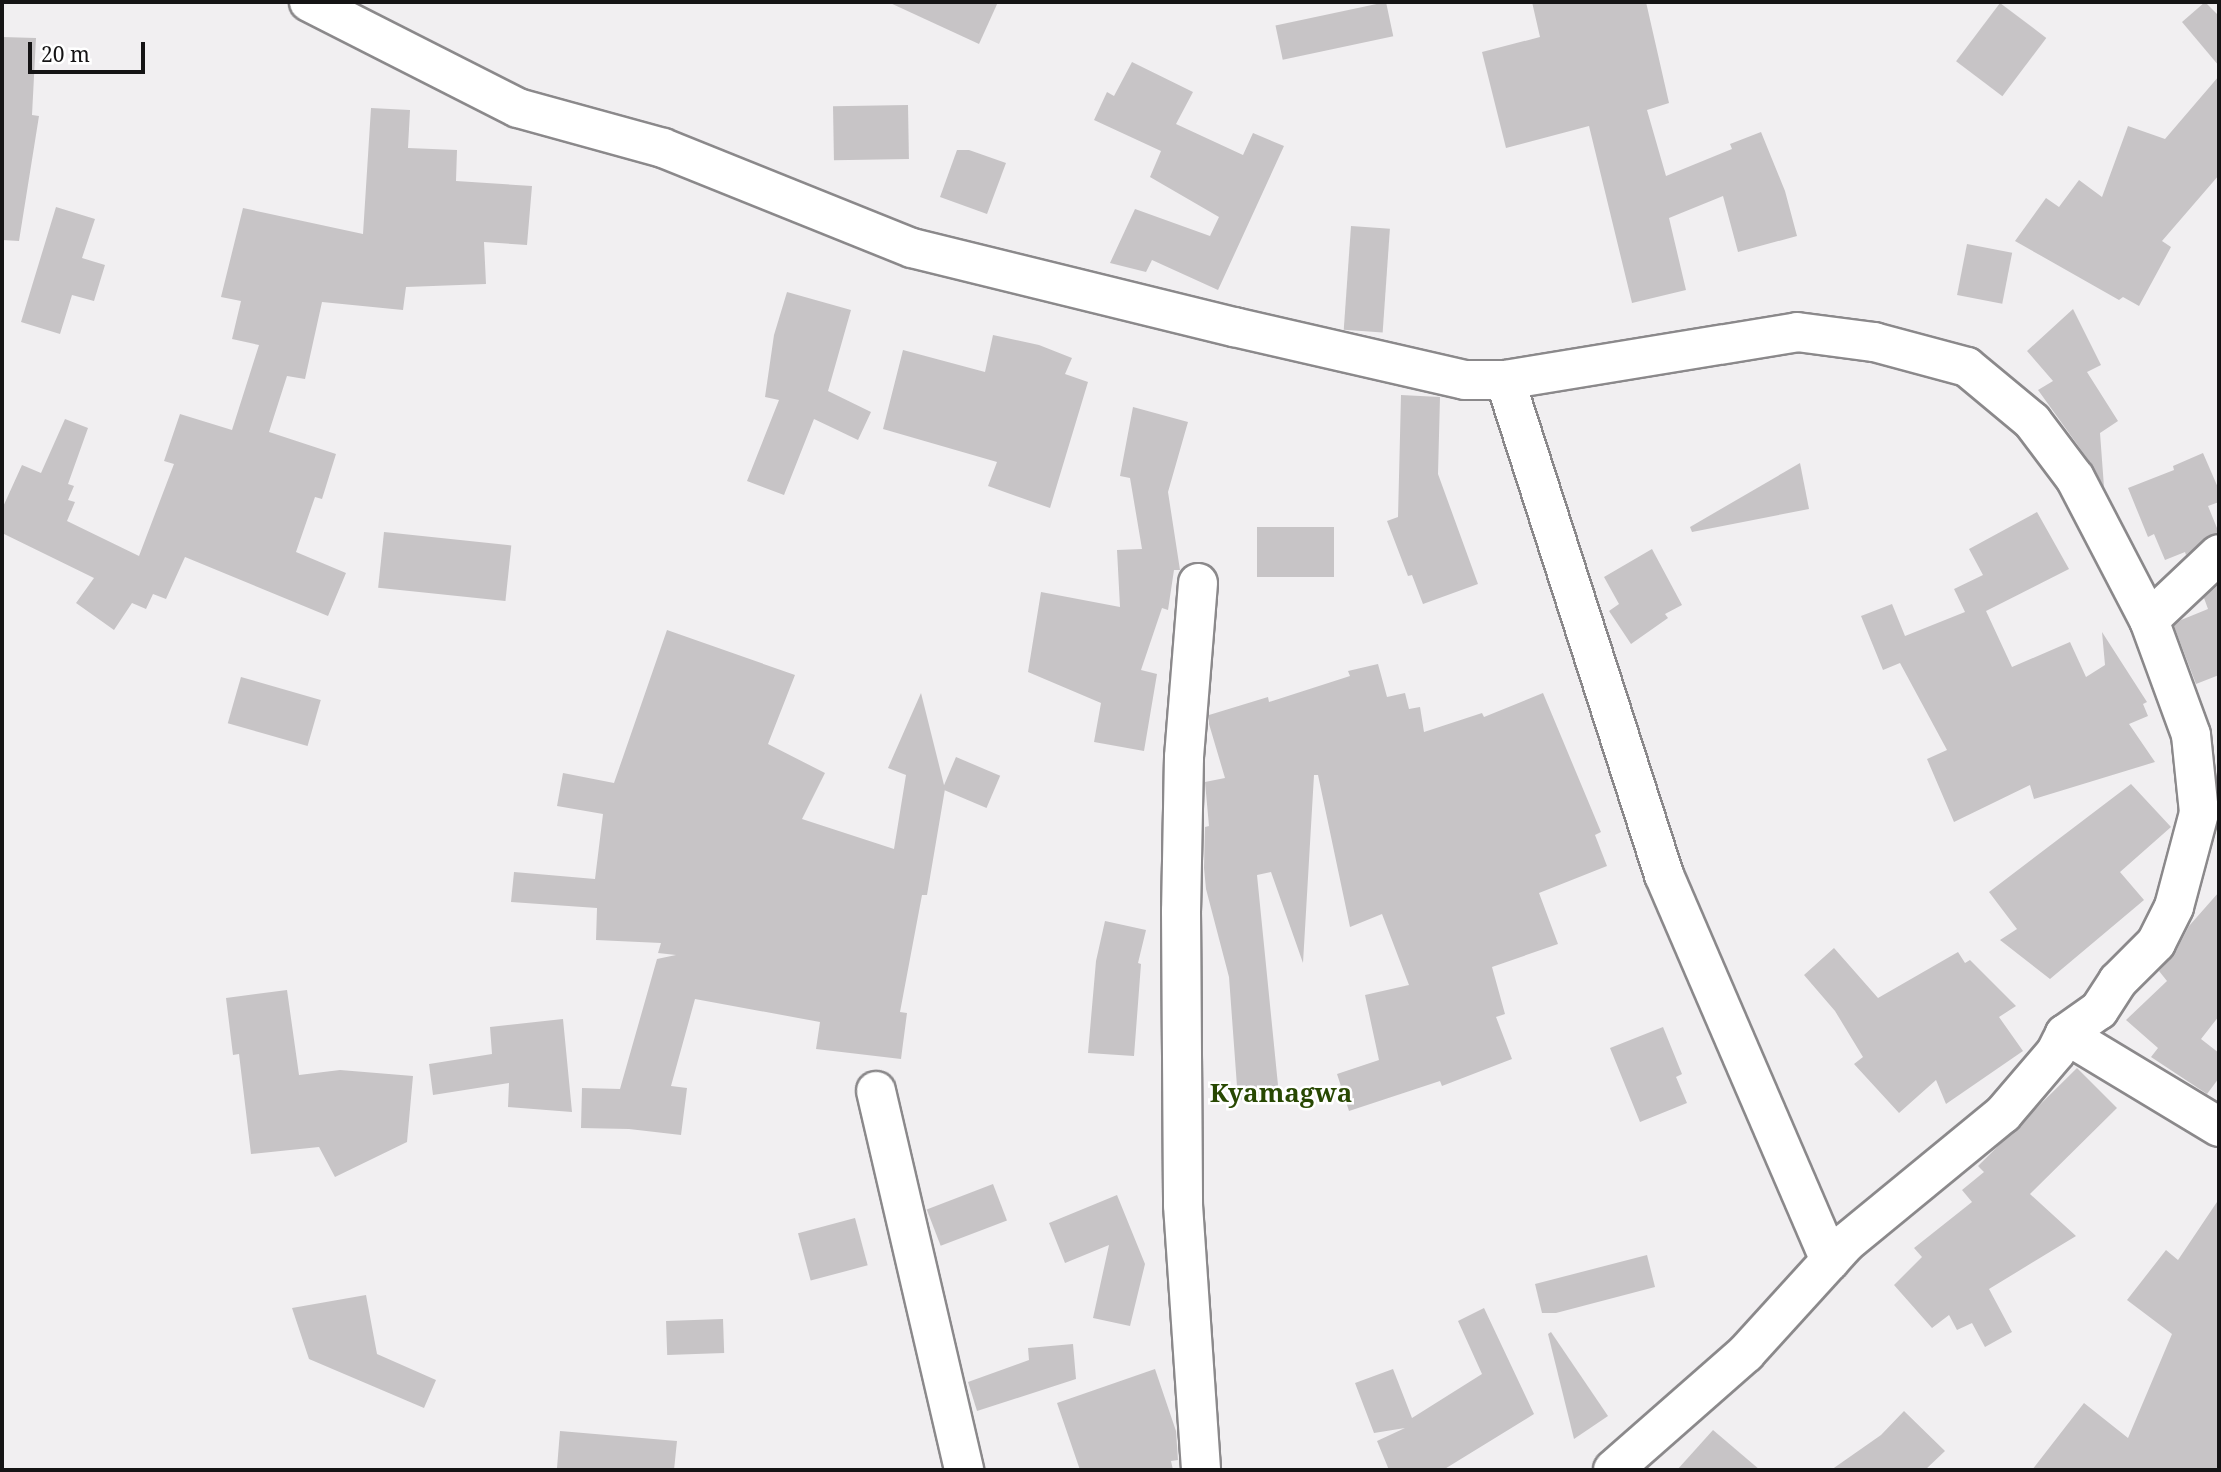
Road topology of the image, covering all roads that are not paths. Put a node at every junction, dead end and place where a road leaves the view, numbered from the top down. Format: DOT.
graph roads {
  1 [pos="309,2"];
  2 [pos="1505,380"];
  3 [pos="2219,554"];
  4 [pos="1198,583"];
  5 [pos="2149,620"];
  6 [pos="2065,1034"];
  7 [pos="876,1091"];
  8 [pos="2219,1127"];
  9 [pos="1830,1261"];
  10 [pos="964,1470"];
  11 [pos="1201,1470"];
  12 [pos="1613,1470"];
  1 -- 2 [label="street"];
  2 -- 5 [label="street"];
  2 -- 9 [label="street"];
  3 -- 5 [label="street"];
  4 -- 11 [label="street"];
  5 -- 6 [label="street"];
  6 -- 8 [label="street"];
  6 -- 9 [label="street"];
  7 -- 10 [label="street"];
  9 -- 12 [label="street"];
}
